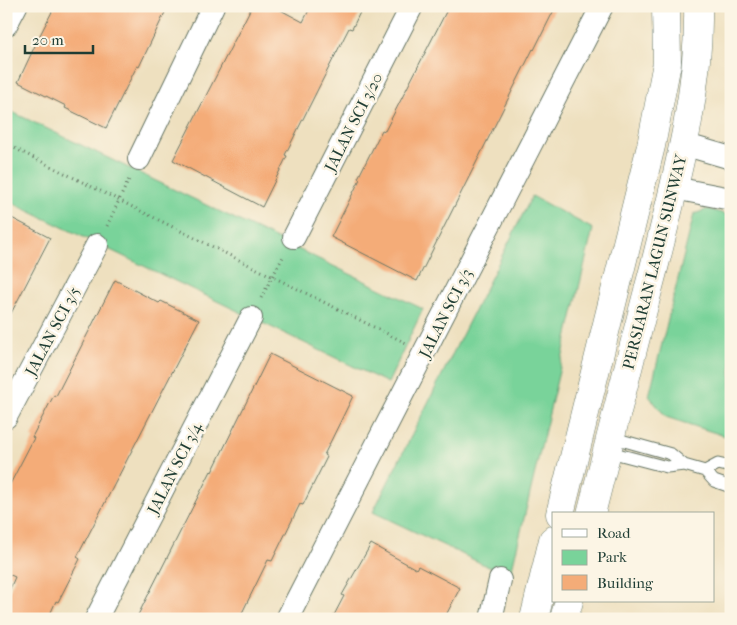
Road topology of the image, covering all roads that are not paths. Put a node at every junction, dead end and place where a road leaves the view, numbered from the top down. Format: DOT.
graph roads {
  1 [pos="16,6"];
  2 [pos="213,6"];
  3 [pos="412,6"];
  4 [pos="602,6"];
  5 [pos="666,6"];
  6 [pos="698,6"];
  7 [pos="6,25"];
  8 [pos="683,144"];
  9 [pos="731,158"];
  10 [pos="139,159"];
  11 [pos="674,188"];
  12 [pos="731,199"];
  13 [pos="294,237"];
  14 [pos="97,245"];
  15 [pos="251,318"];
  16 [pos="6,417"];
  17 [pos="608,444"];
  18 [pos="731,467"];
  19 [pos="705,471"];
  20 [pos="731,487"];
  21 [pos="560,512"];
  22 [pos="591,512"];
  23 [pos="552,544"];
  24 [pos="500,580"];
  25 [pos="569,602"];
  26 [pos="96,619"];
  27 [pos="287,619"];
  28 [pos="491,619"];
  29 [pos="534,619"];
  30 [pos="564,619"];
  1 -- 7 [label="street"];
  2 -- 10 [label="street"];
  3 -- 13 [label="street, JALAN SCI 3/20"];
  4 -- 27 [label="street, JALAN SCI 3/3"];
  5 -- 21 [label="main road, PERSIARAN LAGUN SUNWAY"];
  6 -- 8 [label="main road, PERSIARAN LAGUN SUNWAY"];
  8 -- 9 [label="street"];
  8 -- 11 [label="main road, PERSIARAN LAGUN SUNWAY"];
  11 -- 12 [label="street"];
  11 -- 17 [label="main road, PERSIARAN LAGUN SUNWAY"];
  14 -- 16 [label="street, JALAN SCI 3/5"];
  15 -- 26 [label="street, JALAN SCI 3/4"];
  17 -- 19 [label="lane"];
  17 -- 22 [label="main road, PERSIARAN LAGUN SUNWAY"];
  18 -- 19 [label="lane"];
  19 -- 20 [label="lane"];
  23 -- 29 [label="main road"];
  24 -- 28 [label="street"];
  25 -- 30 [label="main road"];
}
